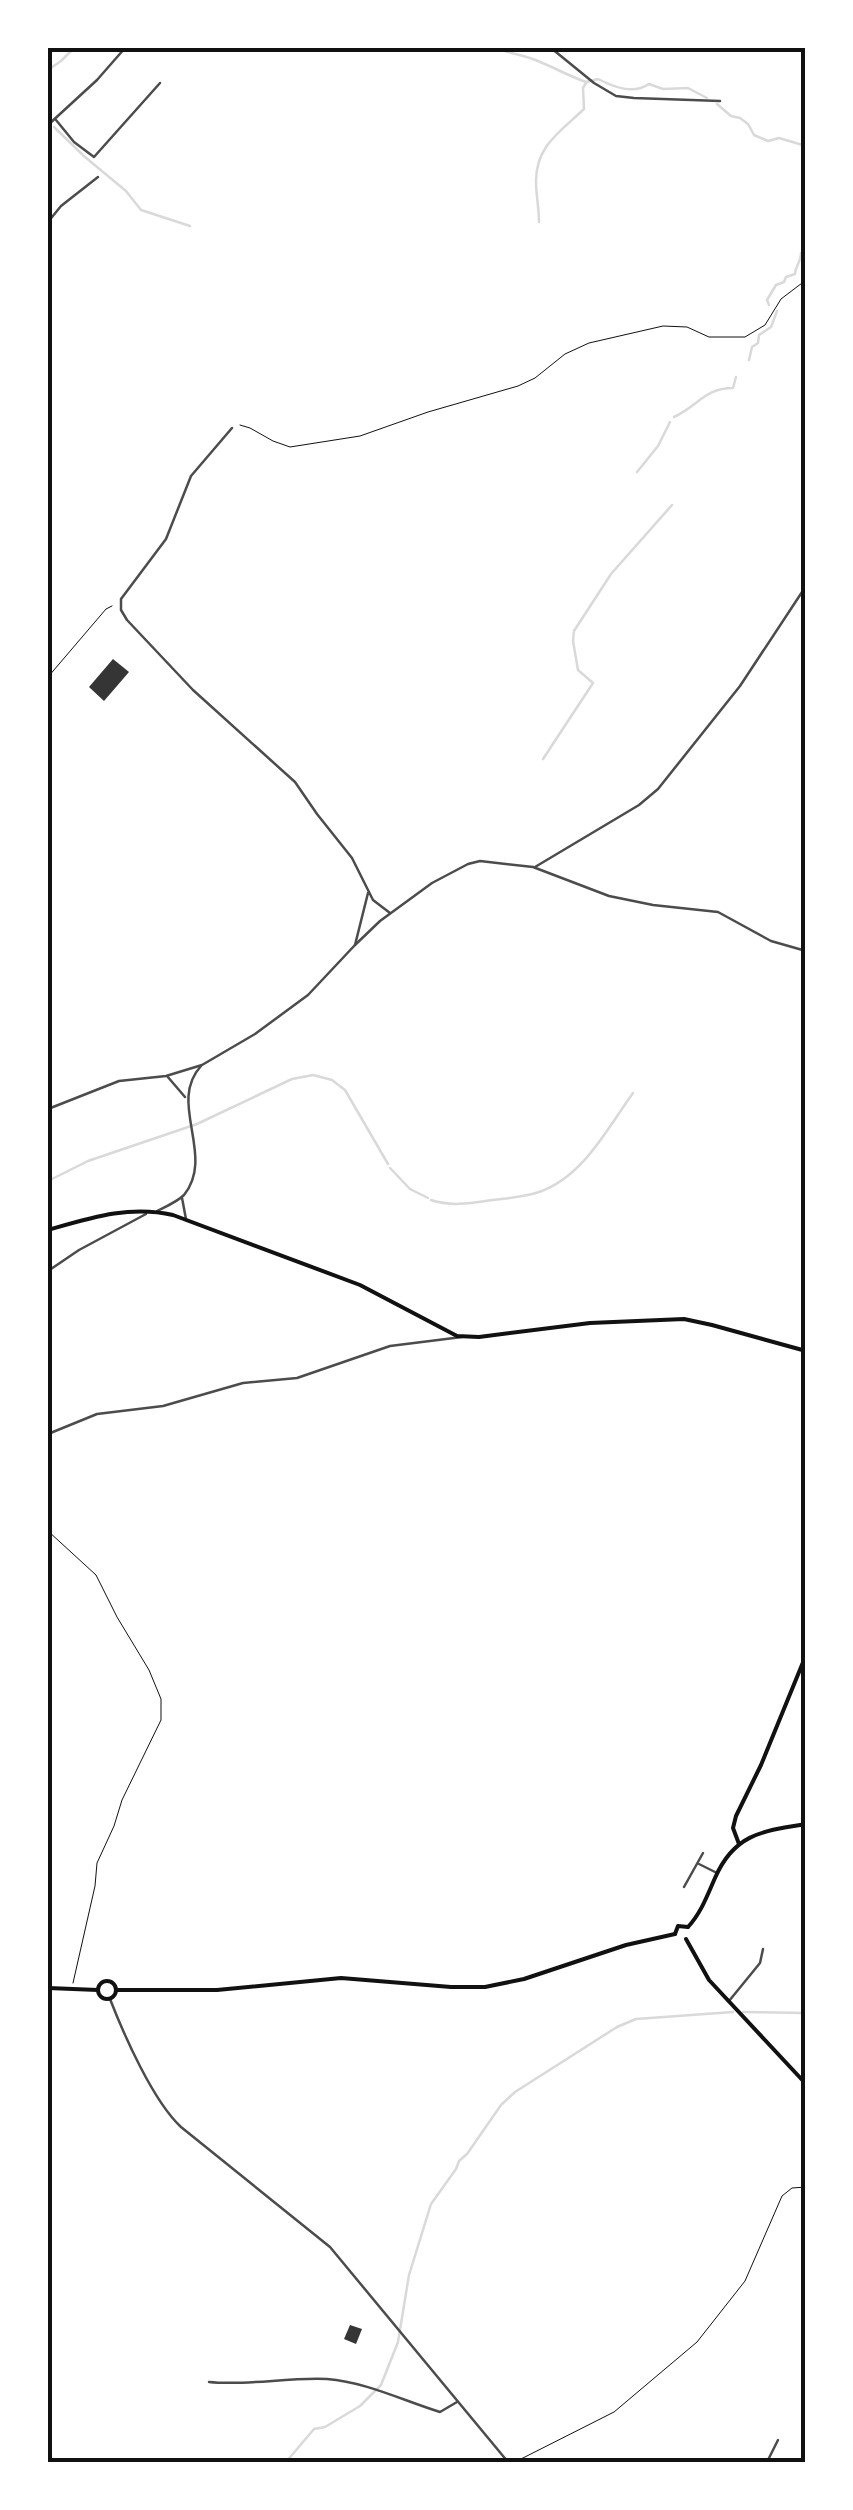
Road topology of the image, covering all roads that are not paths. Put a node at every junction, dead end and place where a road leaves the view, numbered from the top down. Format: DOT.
graph roads {
  1 [pos="125,48"];
  2 [pos="551,48"];
  3 [pos="160,83"];
  4 [pos="720,101"];
  5 [pos="54,118"];
  6 [pos="48,126"];
  7 [pos="98,177"];
  8 [pos="48,222"];
  9 [pos="232,428"];
  10 [pos="806,586"];
  11 [pos="534,868"];
  12 [pos="368,892"];
  13 [pos="390,913"];
  14 [pos="355,945"];
  15 [pos="806,951"];
  16 [pos="202,1065"];
  17 [pos="166,1076"];
  18 [pos="187,1100"];
  19 [pos="48,1109"];
  20 [pos="182,1196"];
  21 [pos="154,1211"];
  22 [pos="186,1220"];
  23 [pos="48,1230"];
  24 [pos="48,1271"];
  25 [pos="443,1330"];
  26 [pos="464,1337"];
  27 [pos="440,1340"];
  28 [pos="806,1352"];
  29 [pos="48,1434"];
  30 [pos="806,1655"];
  31 [pos="806,1824"];
  32 [pos="738,1844"];
  33 [pos="702,1853"];
  34 [pos="697,1864"];
  35 [pos="717,1874"];
  36 [pos="684,1888"];
  37 [pos="688,1927"];
  38 [pos="675,1934"];
  39 [pos="686,1939"];
  40 [pos="763,1949"];
  41 [pos="48,1988"];
  42 [pos="98,1990"];
  43 [pos="116,1990"];
  44 [pos="110,1999"];
  45 [pos="728,2002"];
  46 [pos="806,2084"];
  47 [pos="208,2382"];
  48 [pos="458,2401"];
  49 [pos="778,2440"];
  50 [pos="511,2462"];
  51 [pos="767,2462"];
  1 -- 5 [label="street"];
  2 -- 4 [label="street"];
  3 -- 5 [label="street"];
  5 -- 6 [label="street"];
  7 -- 8 [label="street"];
  9 -- 12 [label="street"];
  10 -- 11 [label="street"];
  11 -- 13 [label="street"];
  11 -- 15 [label="street"];
  12 -- 13 [label="street"];
  12 -- 14 [label="street"];
  13 -- 14 [label="street"];
  14 -- 16 [label="street"];
  16 -- 17 [label="street"];
  16 -- 18 [label="street"];
  17 -- 18 [label="street"];
  17 -- 19 [label="street"];
  18 -- 20 [label="street"];
  20 -- 21 [label="street"];
  20 -- 22 [label="street"];
  21 -- 22 [label="main road"];
  21 -- 23 [label="main road"];
  21 -- 24 [label="street"];
  22 -- 25 [label="main road"];
  25 -- 26 [label="main road"];
  25 -- 27 [label="street"];
  26 -- 27 [label="street"];
  26 -- 28 [label="main road"];
  27 -- 29 [label="street"];
  30 -- 32 [label="main road"];
  31 -- 32 [label="main road"];
  32 -- 35 [label="main road"];
  33 -- 34 [label="street"];
  34 -- 35 [label="street"];
  34 -- 36 [label="street"];
  35 -- 37 [label="main road"];
  37 -- 38 [label="main road"];
  37 -- 39 [label="main road"];
  38 -- 39 [label="main road"];
  38 -- 43 [label="main road"];
  39 -- 45 [label="main road"];
  40 -- 45 [label="street"];
  41 -- 42 [label="main road"];
  42 -- 43 [label="main road"];
  42 -- 44 [label="main road"];
  43 -- 44 [label="main road"];
  44 -- 48 [label="street"];
  45 -- 46 [label="main road"];
  47 -- 48 [label="street"];
  48 -- 50 [label="street"];
  49 -- 51 [label="street"];
}
